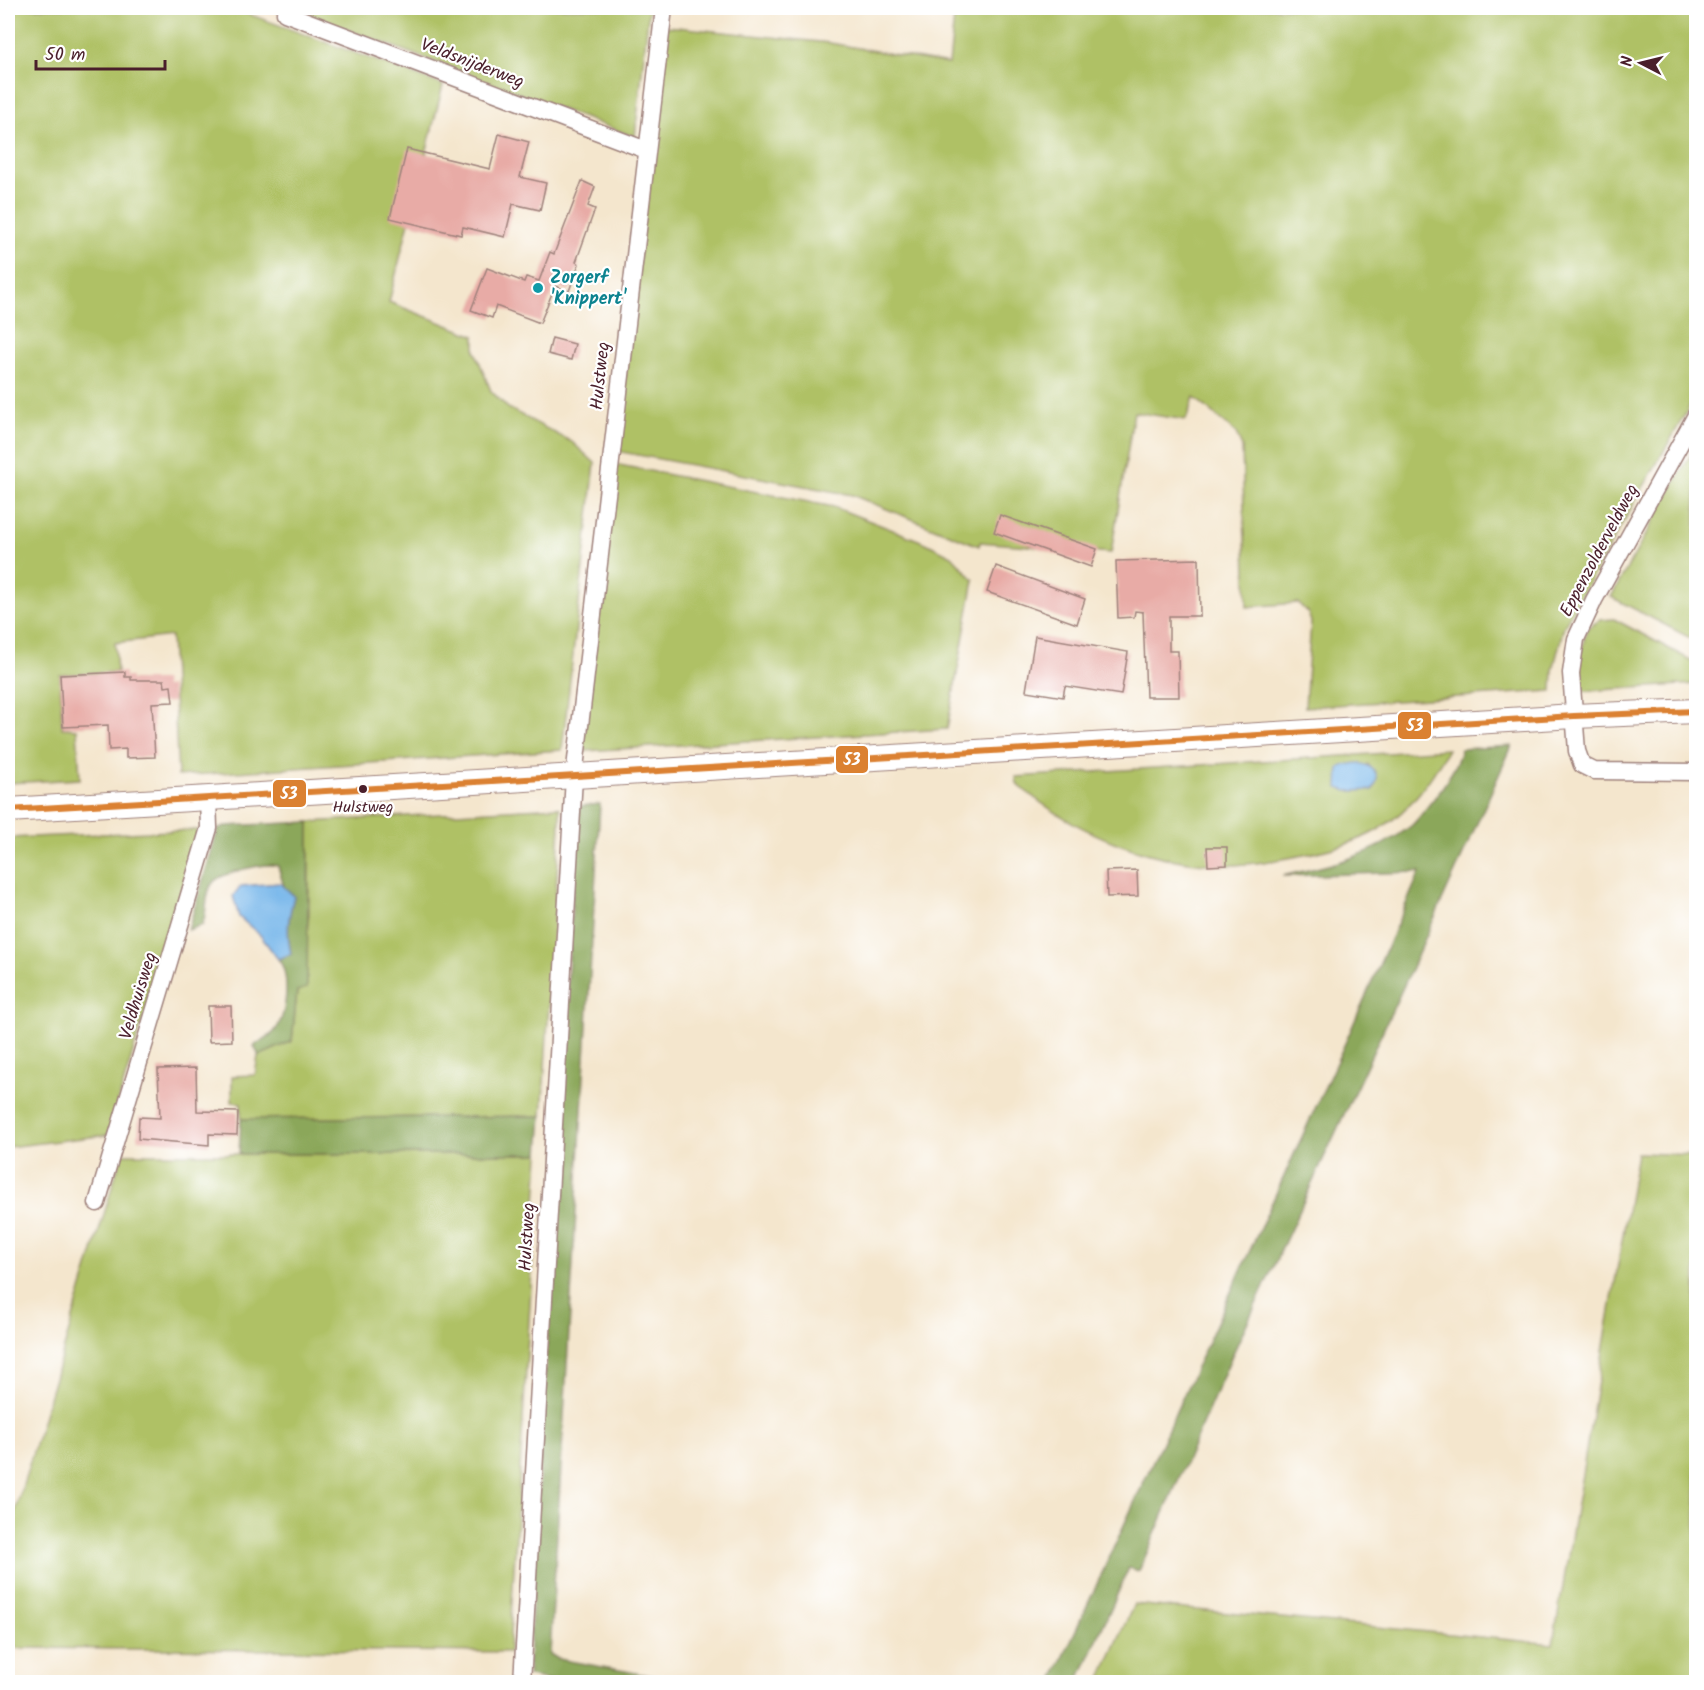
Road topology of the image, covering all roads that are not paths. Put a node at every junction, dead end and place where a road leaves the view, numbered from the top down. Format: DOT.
graph roads {
  1 [pos="664,8"];
  2 [pos="285,13"];
  3 [pos="646,150"];
  4 [pos="1696,415"];
  5 [pos="1696,711"];
  6 [pos="1574,716"];
  7 [pos="1696,772"];
  8 [pos="573,777"];
  9 [pos="208,798"];
  10 [pos="8,810"];
  11 [pos="97,1203"];
  12 [pos="522,1683"];
  1 -- 3 [label="street, Hulstweg"];
  2 -- 3 [label="street, Veldsnijderweg"];
  3 -- 8 [label="street, Hulstweg"];
  4 -- 6 [label="street, Eppenzolderveldweg"];
  5 -- 6 [label="main road"];
  6 -- 7 [label="street, Eppenzolderveldweg"];
  6 -- 8 [label="main road"];
  8 -- 9 [label="main road"];
  8 -- 12 [label="street, Hulstweg"];
  9 -- 10 [label="main road"];
  9 -- 11 [label="street, Veldhuisweg"];
}
